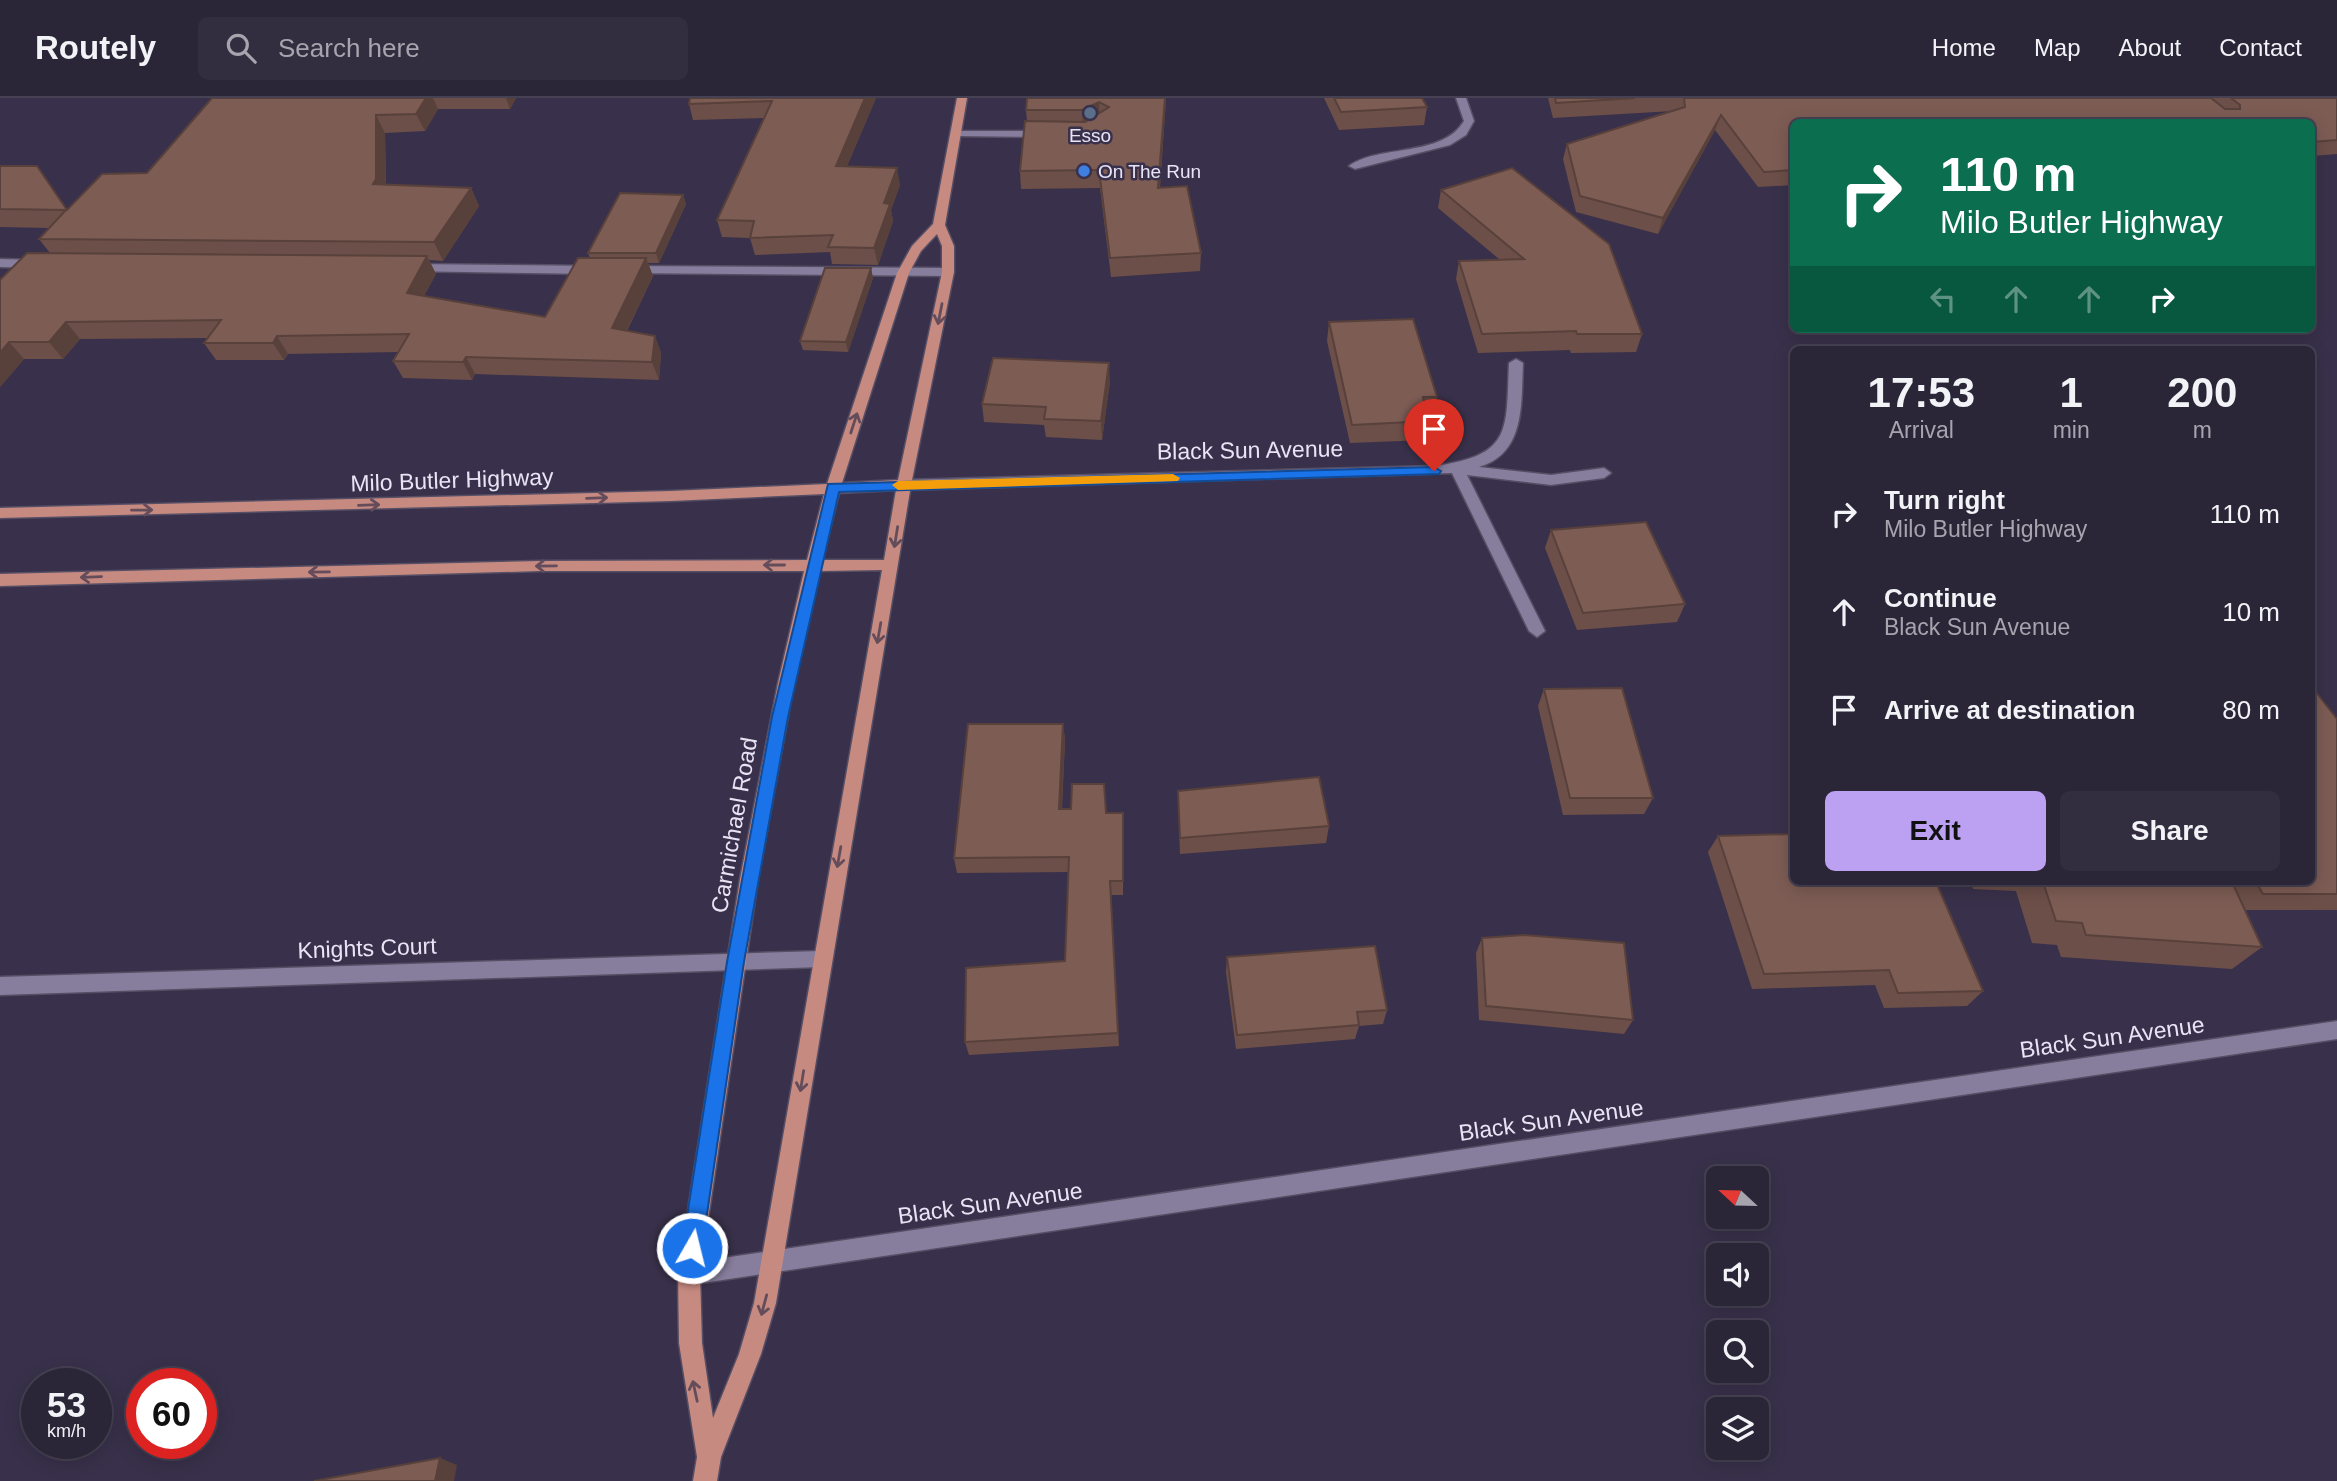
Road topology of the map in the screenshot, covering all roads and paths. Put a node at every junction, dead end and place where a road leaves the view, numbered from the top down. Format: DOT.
graph roads {
  1 [pos="962,98"];
  2 [pos="1461,98"];
  3 [pos="956,133"];
  4 [pos="1060,134"];
  5 [pos="1355,166"];
  6 [pos="939,225"];
  7 [pos="0,263"];
  8 [pos="56,264"];
  9 [pos="389,268"];
  10 [pos="948,272"];
  11 [pos="903,273"];
  12 [pos="1516,363"];
  13 [pos="1457,469"];
  14 [pos="1604,473"];
  15 [pos="904,485"];
  16 [pos="833,488"];
  17 [pos="0,513"];
  18 [pos="891,565"];
  19 [pos="814,566"];
  20 [pos="0,580"];
  21 [pos="1537,631"];
  22 [pos="821,959"];
  23 [pos="736,962"];
  24 [pos="0,986"];
  25 [pos="2337,1030"];
  26 [pos="773,1262"];
  27 [pos="688,1274"];
  28 [pos="707,1469"];
  1 -- 3 [label="main road, Carmichael Road"];
  2 -- 5 [label="street"];
  3 -- 4 [label="street"];
  3 -- 6 [label="main road, Carmichael Road"];
  6 -- 10 [label="main road, Carmichael Road"];
  6 -- 11 [label="main road, Carmichael Road"];
  7 -- 8 [label="street"];
  9 -- 11 [label="street"];
  10 -- 11 [label="street"];
  10 -- 15 [label="main road, Carmichael Road, one-way"];
  16 -- 11 [label="main road, Carmichael Road, one-way"];
  12 -- 13 [label="street, Black Sun Avenue"];
  13 -- 14 [label="street"];
  13 -- 15 [label="street, Black Sun Avenue"];
  13 -- 21 [label="street"];
  15 -- 16 [label="main road, Milo Butler Highway"];
  15 -- 18 [label="main road, Carmichael Road, one-way"];
  17 -- 16 [label="main road, Milo Butler Highway, one-way"];
  16 -- 19 [label="main road, Carmichael Road"];
  18 -- 19 [label="main road"];
  18 -- 22 [label="main road, Carmichael Road, one-way"];
  19 -- 20 [label="main road, one-way"];
  19 -- 23 [label="main road, Carmichael Road"];
  22 -- 23 [label="street, Knights Court"];
  22 -- 26 [label="main road, Carmichael Road, one-way"];
  23 -- 24 [label="street, Knights Court"];
  23 -- 27 [label="main road, Carmichael Road"];
  25 -- 26 [label="street, Black Sun Avenue"];
  26 -- 27 [label="street, Black Sun Avenue"];
  26 -- 28 [label="main road, Carmichael Road, one-way"];
  28 -- 27 [label="main road, Carmichael Road, one-way"];
}
